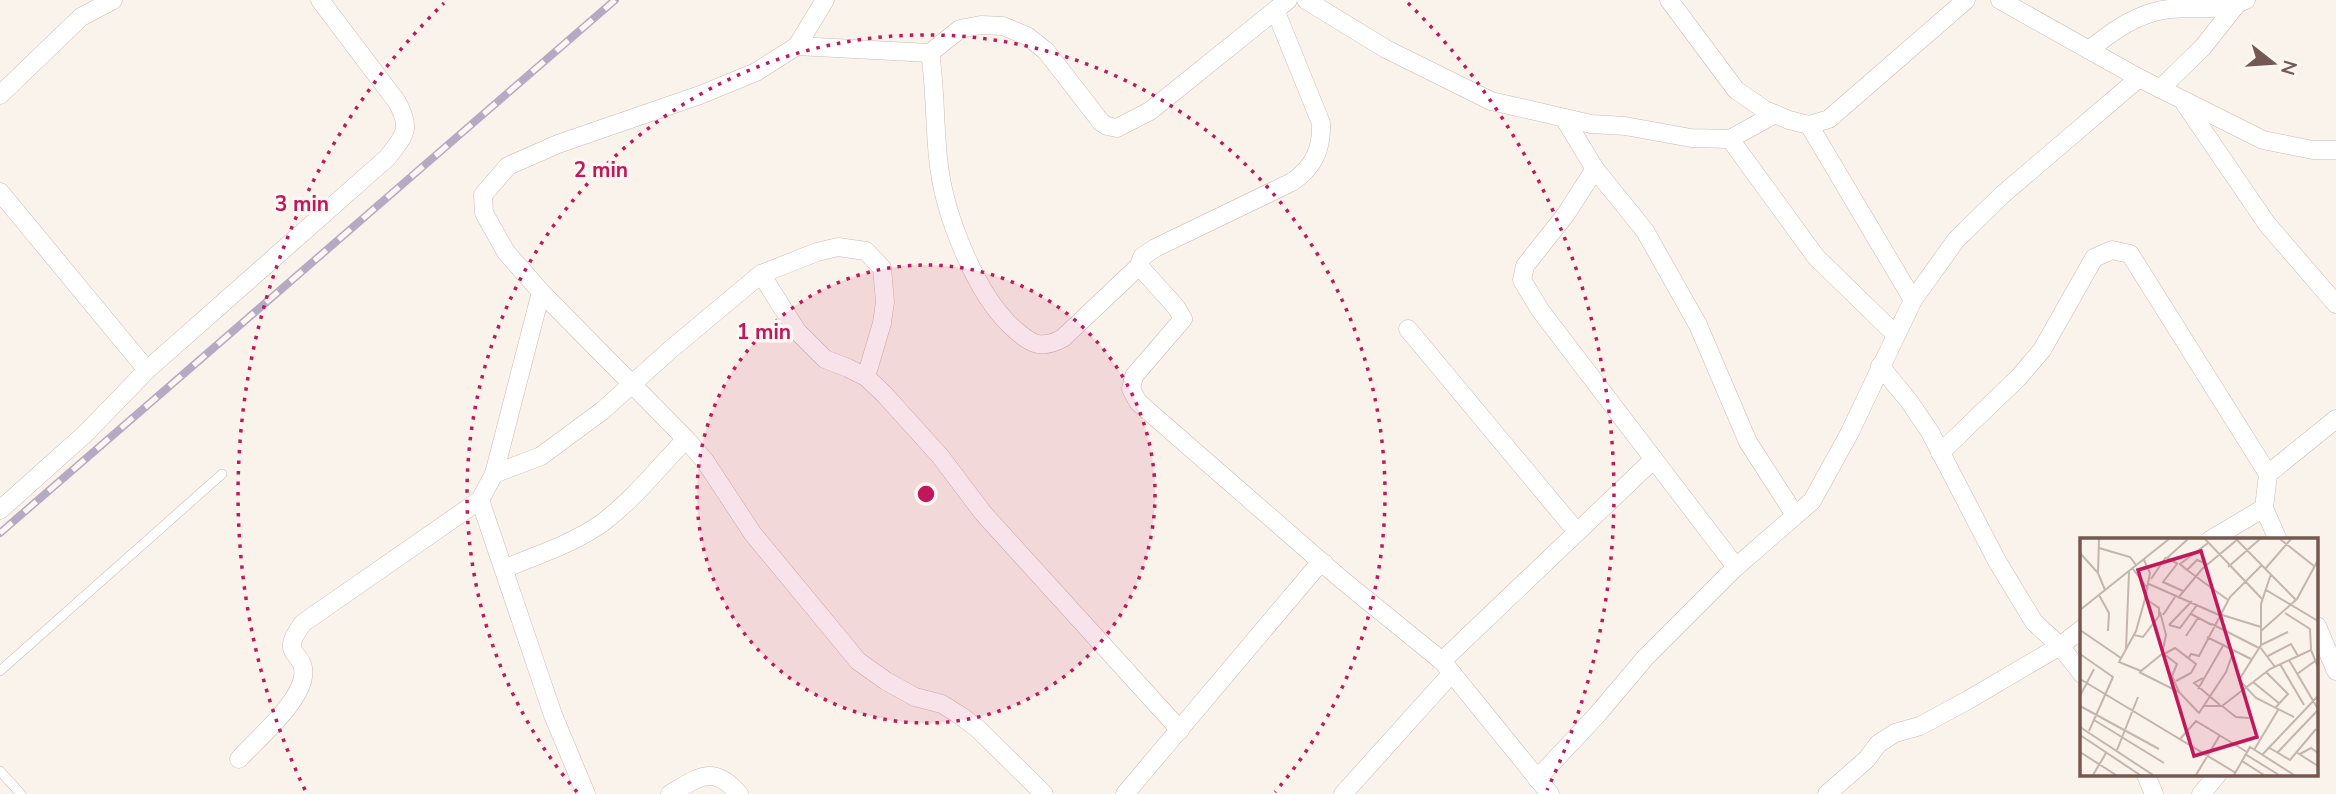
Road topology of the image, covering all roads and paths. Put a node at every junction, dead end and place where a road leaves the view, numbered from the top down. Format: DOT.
graph roads {
  1 [pos="113,0"];
  2 [pos="320,0"];
  3 [pos="825,0"];
  4 [pos="1306,0"];
  5 [pos="1669,0"];
  6 [pos="1966,0"];
  7 [pos="2000,0"];
  8 [pos="2241,2"];
  9 [pos="1282,6"];
  10 [pos="797,46"];
  11 [pos="2089,50"];
  12 [pos="930,53"];
  13 [pos="2139,78"];
  14 [pos="2160,89"];
  15 [pos="0,95"];
  16 [pos="2183,101"];
  17 [pos="1775,114"];
  18 [pos="1564,118"];
  19 [pos="1810,125"];
  20 [pos="1730,139"];
  21 [pos="2336,150"];
  22 [pos="1595,169"];
  23 [pos="0,192"];
  24 [pos="1139,266"];
  25 [pos="761,274"];
  26 [pos="541,292"];
  27 [pos="1913,300"];
  28 [pos="2336,304"];
  29 [pos="1408,329"];
  30 [pos="1896,335"];
  31 [pos="1880,366"];
  32 [pos="147,370"];
  33 [pos="866,377"];
  34 [pos="632,384"];
  35 [pos="2336,419"];
  36 [pos="686,439"];
  37 [pos="1940,453"];
  38 [pos="1654,459"];
  39 [pos="222,474"];
  40 [pos="494,474"];
  41 [pos="2268,474"];
  42 [pos="480,500"];
  43 [pos="2264,508"];
  44 [pos="0,510"];
  45 [pos="1795,515"];
  46 [pos="1577,532"];
  47 [pos="2213,538"];
  48 [pos="2277,538"];
  49 [pos="1324,563"];
  50 [pos="1737,567"];
  51 [pos="504,569"];
  52 [pos="2318,628"];
  53 [pos="2080,631"];
  54 [pos="2060,646"];
  55 [pos="1447,667"];
  56 [pos="0,671"];
  57 [pos="2080,671"];
  58 [pos="2336,671"];
  59 [pos="1180,730"];
  60 [pos="239,759"];
  61 [pos="0,772"];
  62 [pos="2146,776"];
  63 [pos="2216,776"];
  64 [pos="1544,789"];
  65 [pos="1132,791"];
  66 [pos="21,794"];
  67 [pos="586,794"];
  68 [pos="670,794"];
  69 [pos="739,794"];
  70 [pos="1044,794"];
  71 [pos="1343,794"];
  72 [pos="1827,794"];
  73 [pos="2154,794"];
  74 [pos="2201,794"];
  1 -- 15 [label="street"];
  2 -- 32 [label="street"];
  3 -- 10 [label="street"];
  4 -- 18 [label="street"];
  5 -- 17 [label="street"];
  6 -- 19 [label="street"];
  7 -- 11 [label="street"];
  8 -- 11 [label="street"];
  8 -- 14 [label="street"];
  9 -- 12 [label="street"];
  9 -- 24 [label="street"];
  10 -- 12 [label="street"];
  10 -- 26 [label="street"];
  11 -- 13 [label="street"];
  12 -- 24 [label="street"];
  13 -- 14 [label="street"];
  13 -- 27 [label="street"];
  14 -- 16 [label="street"];
  16 -- 21 [label="street"];
  16 -- 28 [label="street"];
  17 -- 19 [label="street"];
  17 -- 20 [label="street"];
  18 -- 20 [label="street"];
  18 -- 22 [label="street"];
  19 -- 27 [label="street"];
  20 -- 30 [label="street"];
  22 -- 38 [label="street"];
  22 -- 45 [label="street"];
  23 -- 32 [label="street"];
  24 -- 49 [label="street"];
  25 -- 33 [label="street"];
  25 -- 33 [label="street"];
  25 -- 34 [label="street"];
  26 -- 34 [label="street"];
  26 -- 40 [label="street"];
  27 -- 30 [label="street"];
  29 -- 46 [label="street"];
  30 -- 31 [label="street"];
  31 -- 37 [label="street"];
  31 -- 45 [label="street"];
  32 -- 44 [label="street"];
  33 -- 59 [label="street"];
  34 -- 36 [label="street"];
  34 -- 40 [label="street"];
  35 -- 41 [label="street"];
  36 -- 51 [label="street"];
  36 -- 70 [label="street"];
  37 -- 41 [label="street"];
  37 -- 54 [label="street"];
  38 -- 46 [label="street"];
  38 -- 50 [label="street"];
  39 -- 56 [label="lane"];
  40 -- 42 [label="street"];
  41 -- 43 [label="street"];
  42 -- 51 [label="street"];
  42 -- 60 [label="street"];
  43 -- 47 [label="street"];
  43 -- 48 [label="street"];
  45 -- 50 [label="street"];
  46 -- 55 [label="street"];
  49 -- 55 [label="street"];
  49 -- 59 [label="street"];
  50 -- 64 [label="street"];
  51 -- 67 [label="street"];
  52 -- 58 [label="street"];
  53 -- 54 [label="street"];
  54 -- 57 [label="street"];
  54 -- 72 [label="street"];
  55 -- 64 [label="street"];
  55 -- 71 [label="street"];
  59 -- 65 [label="street"];
  61 -- 66 [label="lane"];
  62 -- 73 [label="street"];
  63 -- 74 [label="street"];
  68 -- 69 [label="street"];
}
